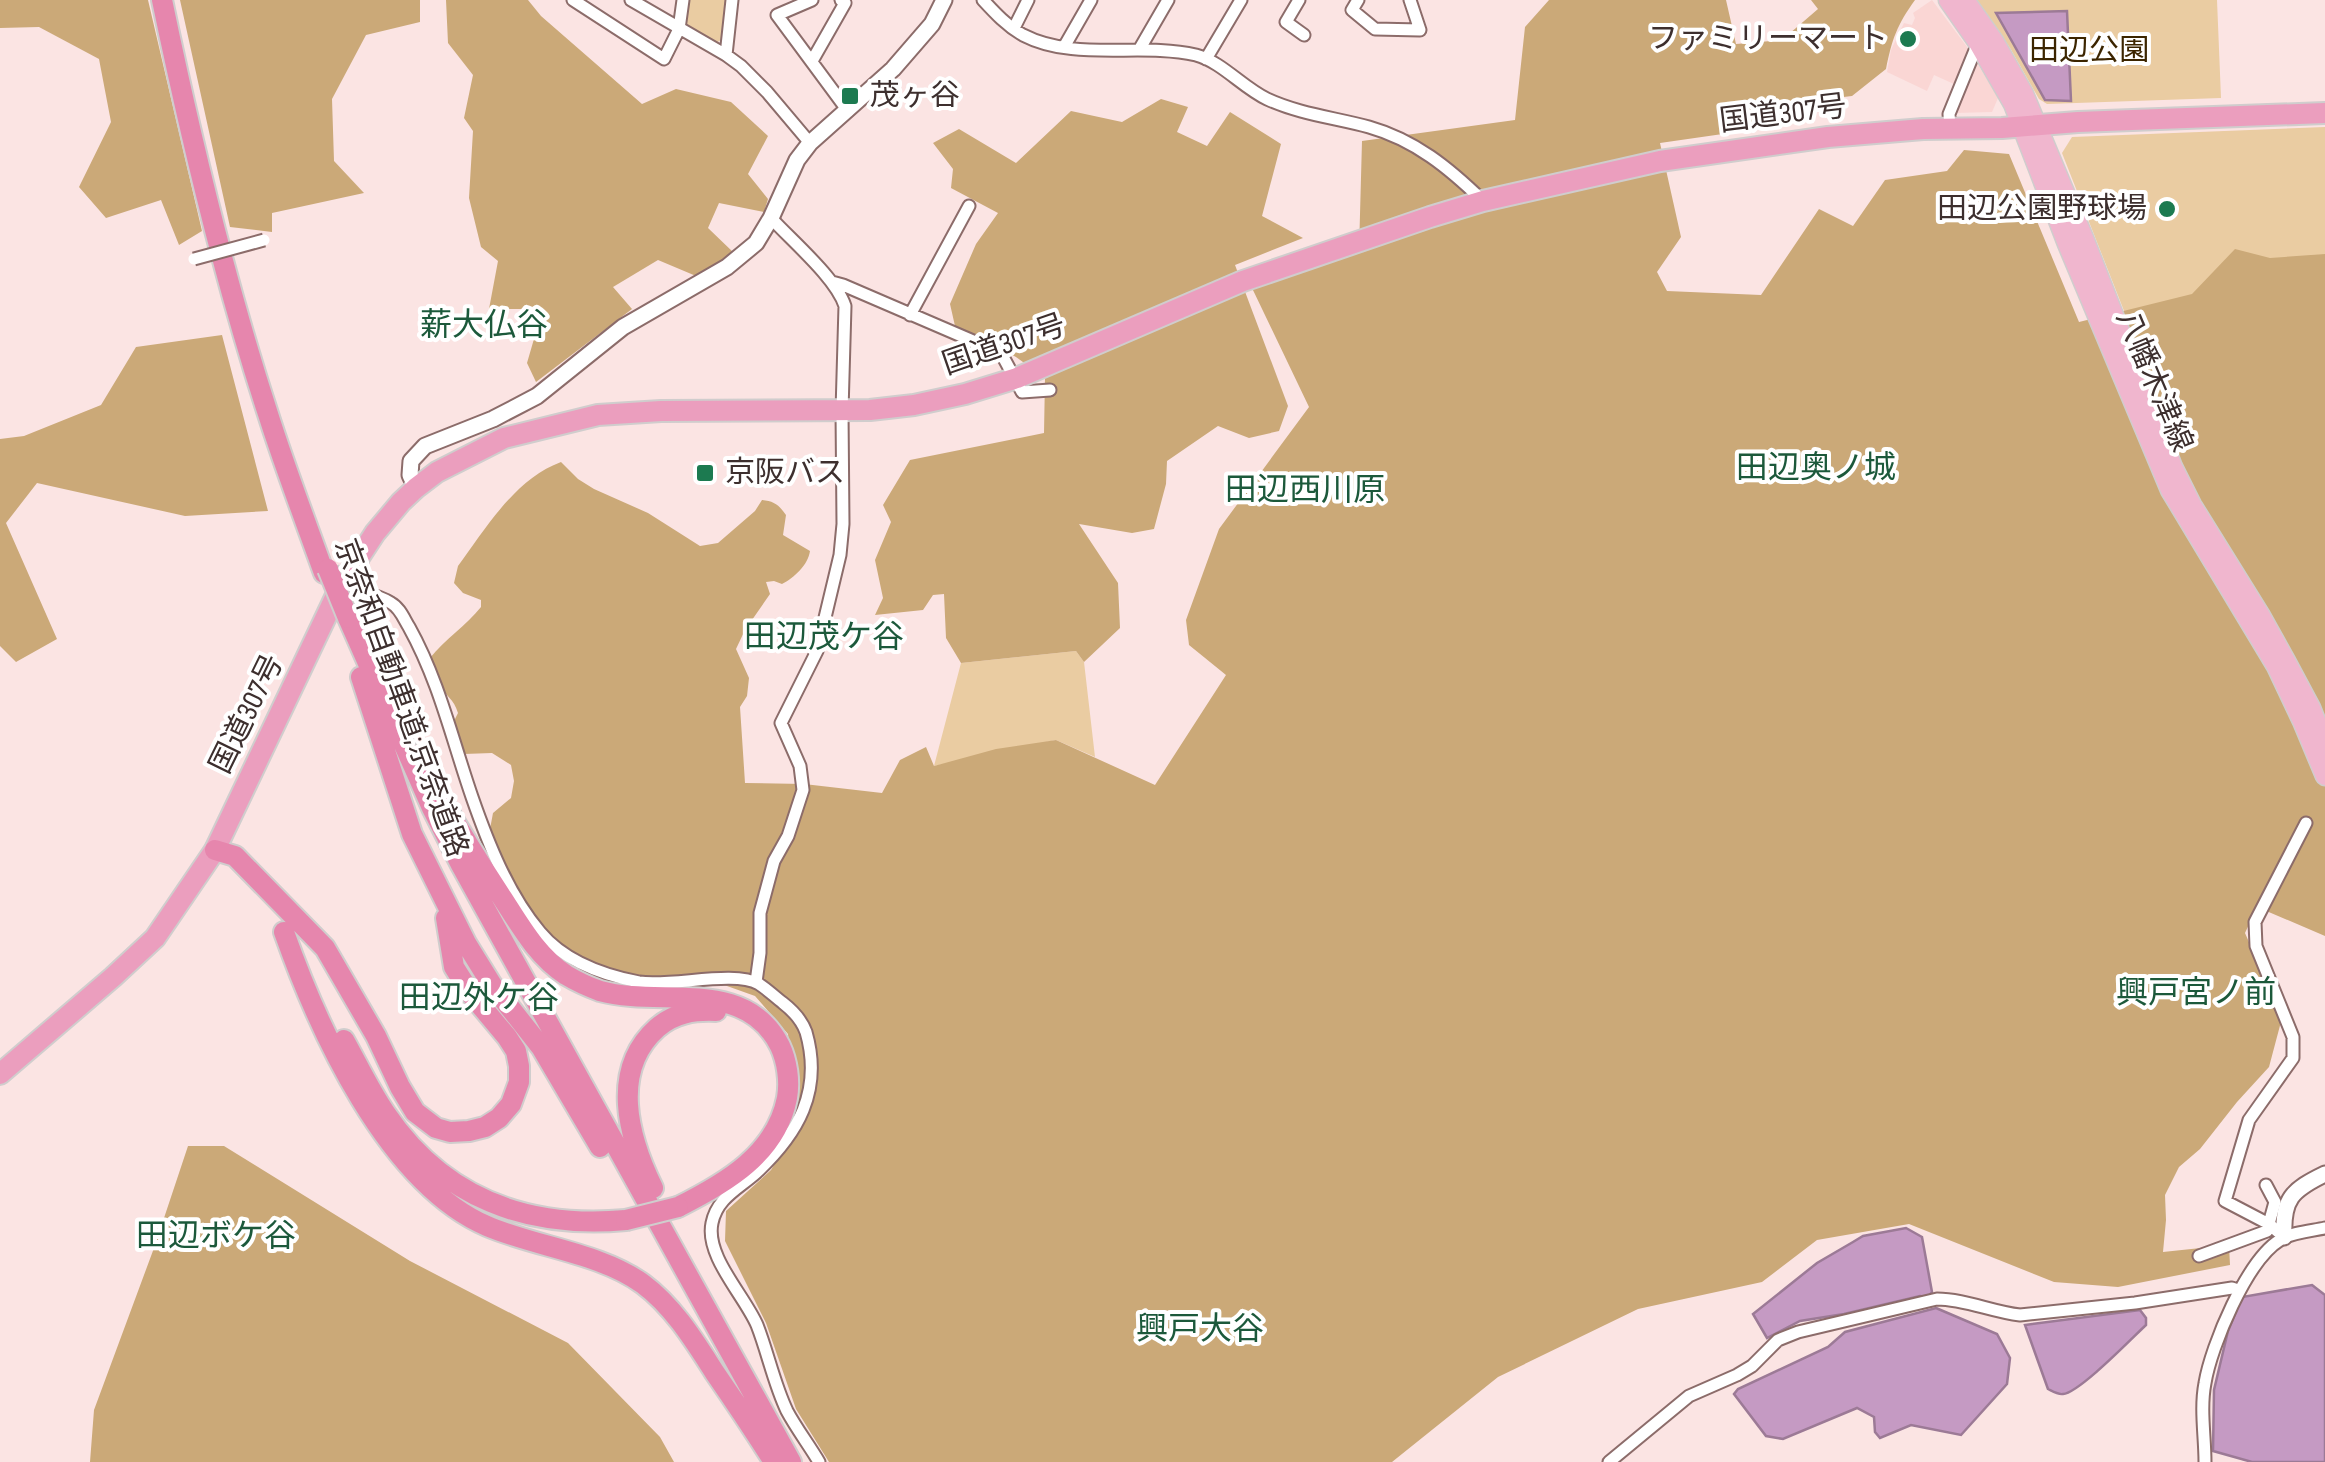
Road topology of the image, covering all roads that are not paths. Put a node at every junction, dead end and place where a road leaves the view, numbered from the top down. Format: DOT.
graph roads {
  1 [pos="165,0"];
  2 [pos="572,0"];
  3 [pos="683,0"];
  4 [pos="732,0"];
  5 [pos="812,0"];
  6 [pos="841,0"];
  7 [pos="944,0"];
  8 [pos="983,0"];
  9 [pos="1028,0"];
  10 [pos="1091,0"];
  11 [pos="1168,0"];
  12 [pos="1241,0"];
  13 [pos="1299,0"];
  14 [pos="1358,0"];
  15 [pos="1410,0"];
  16 [pos="1948,0"];
  17 [pos="1965,0"];
  18 [pos="634,1"];
  19 [pos="1014,28"];
  20 [pos="678,29"];
  21 [pos="1304,34"];
  22 [pos="1978,43"];
  23 [pos="1064,48"];
  24 [pos="1139,50"];
  25 [pos="726,55"];
  26 [pos="1206,60"];
  27 [pos="812,62"];
  28 [pos="848,111"];
  29 [pos="2325,113"];
  30 [pos="2029,126"];
  31 [pos="1950,128"];
  32 [pos="810,144"];
  33 [pos="1483,200"];
  34 [pos="969,206"];
  35 [pos="771,218"];
  36 [pos="264,240"];
  37 [pos="190,261"];
  38 [pos="831,282"];
  39 [pos="910,316"];
  40 [pos="1013,378"];
  41 [pos="1050,390"];
  42 [pos="842,411"];
  43 [pos="416,488"];
  44 [pos="331,576"];
  45 [pos="345,620"];
  46 [pos="361,647"];
  47 [pos="2325,743"];
  48 [pos="2325,776"];
  49 [pos="2306,822"];
  50 [pos="215,850"];
  51 [pos="442,895"];
  52 [pos="287,923"];
  53 [pos="756,982"];
  54 [pos="0,1074"];
  55 [pos="2325,1174"];
  56 [pos="2266,1185"];
  57 [pos="675,1202"];
  58 [pos="2270,1224"];
  59 [pos="2325,1228"];
  60 [pos="2284,1237"];
  61 [pos="2199,1256"];
  62 [pos="2238,1290"];
  63 [pos="776,1462"];
  64 [pos="792,1462"];
  65 [pos="819,1462"];
  66 [pos="1609,1462"];
  67 [pos="2204,1462"];
  1 -- 44 [label="highway, 京奈和自動車道;京奈道路"];
  2 -- 20 [label="street"];
  3 -- 20 [label="street"];
  4 -- 25 [label="street"];
  5 -- 27 [label="street"];
  6 -- 27 [label="street"];
  7 -- 28 [label="street"];
  8 -- 19 [label="street"];
  9 -- 19 [label="street"];
  10 -- 23 [label="street"];
  11 -- 24 [label="street"];
  12 -- 26 [label="street"];
  13 -- 21 [label="street"];
  14 -- 15 [label="street"];
  16 -- 22 [label="main road, 八幡木津線"];
  17 -- 30 [label="main road, 八幡木津線"];
  18 -- 20 [label="street"];
  19 -- 23 [label="street"];
  20 -- 25 [label="street"];
  22 -- 30 [label="main road, 八幡木津線"];
  22 -- 31 [label="street"];
  23 -- 24 [label="street"];
  24 -- 26 [label="street"];
  25 -- 32 [label="street"];
  26 -- 33 [label="street"];
  27 -- 28 [label="street"];
  28 -- 32 [label="street"];
  29 -- 30 [label="highway, 国道307号"];
  30 -- 31 [label="highway, 国道307号"];
  30 -- 47 [label="main road, 八幡木津線"];
  30 -- 48 [label="main road, 八幡木津線"];
  31 -- 33 [label="highway, 国道307号"];
  32 -- 35 [label="street"];
  33 -- 40 [label="highway, 国道307号"];
  34 -- 39 [label="street"];
  35 -- 38 [label="street"];
  35 -- 43 [label="street"];
  36 -- 37 [label="street, bridge"];
  38 -- 39 [label="street"];
  38 -- 42 [label="street"];
  39 -- 40 [label="street"];
  40 -- 41 [label="street"];
  40 -- 42 [label="highway, 国道307号"];
  42 -- 43 [label="highway, 国道307号"];
  42 -- 53 [label="street"];
  43 -- 44 [label="highway, 国道307号"];
  44 -- 45 [label="highway, 京奈和自動車道;京奈道路, bridge"];
  44 -- 50 [label="highway, 国道307号"];
  44 -- 53 [label="street"];
  45 -- 46 [label="highway, 京奈和自動車道;京奈道路"];
  45 -- 51 [label="highway, 京奈和自動車道;京奈道路"];
  46 -- 57 [label="highway"];
  46 -- 64 [label="highway, 京奈和自動車道;京奈道路"];
  49 -- 58 [label="street"];
  50 -- 52 [label="highway"];
  50 -- 54 [label="highway, 国道307号"];
  51 -- 52 [label="highway"];
  51 -- 63 [label="highway, 京奈和自動車道;京奈道路"];
  52 -- 57 [label="highway"];
  52 -- 63 [label="highway"];
  53 -- 65 [label="street"];
  55 -- 60 [label="street"];
  56 -- 58 [label="street"];
  57 -- 64 [label="highway"];
  58 -- 60 [label="street"];
  58 -- 61 [label="street"];
  59 -- 60 [label="street"];
  60 -- 62 [label="street"];
  62 -- 66 [label="street"];
  62 -- 67 [label="street"];
}
